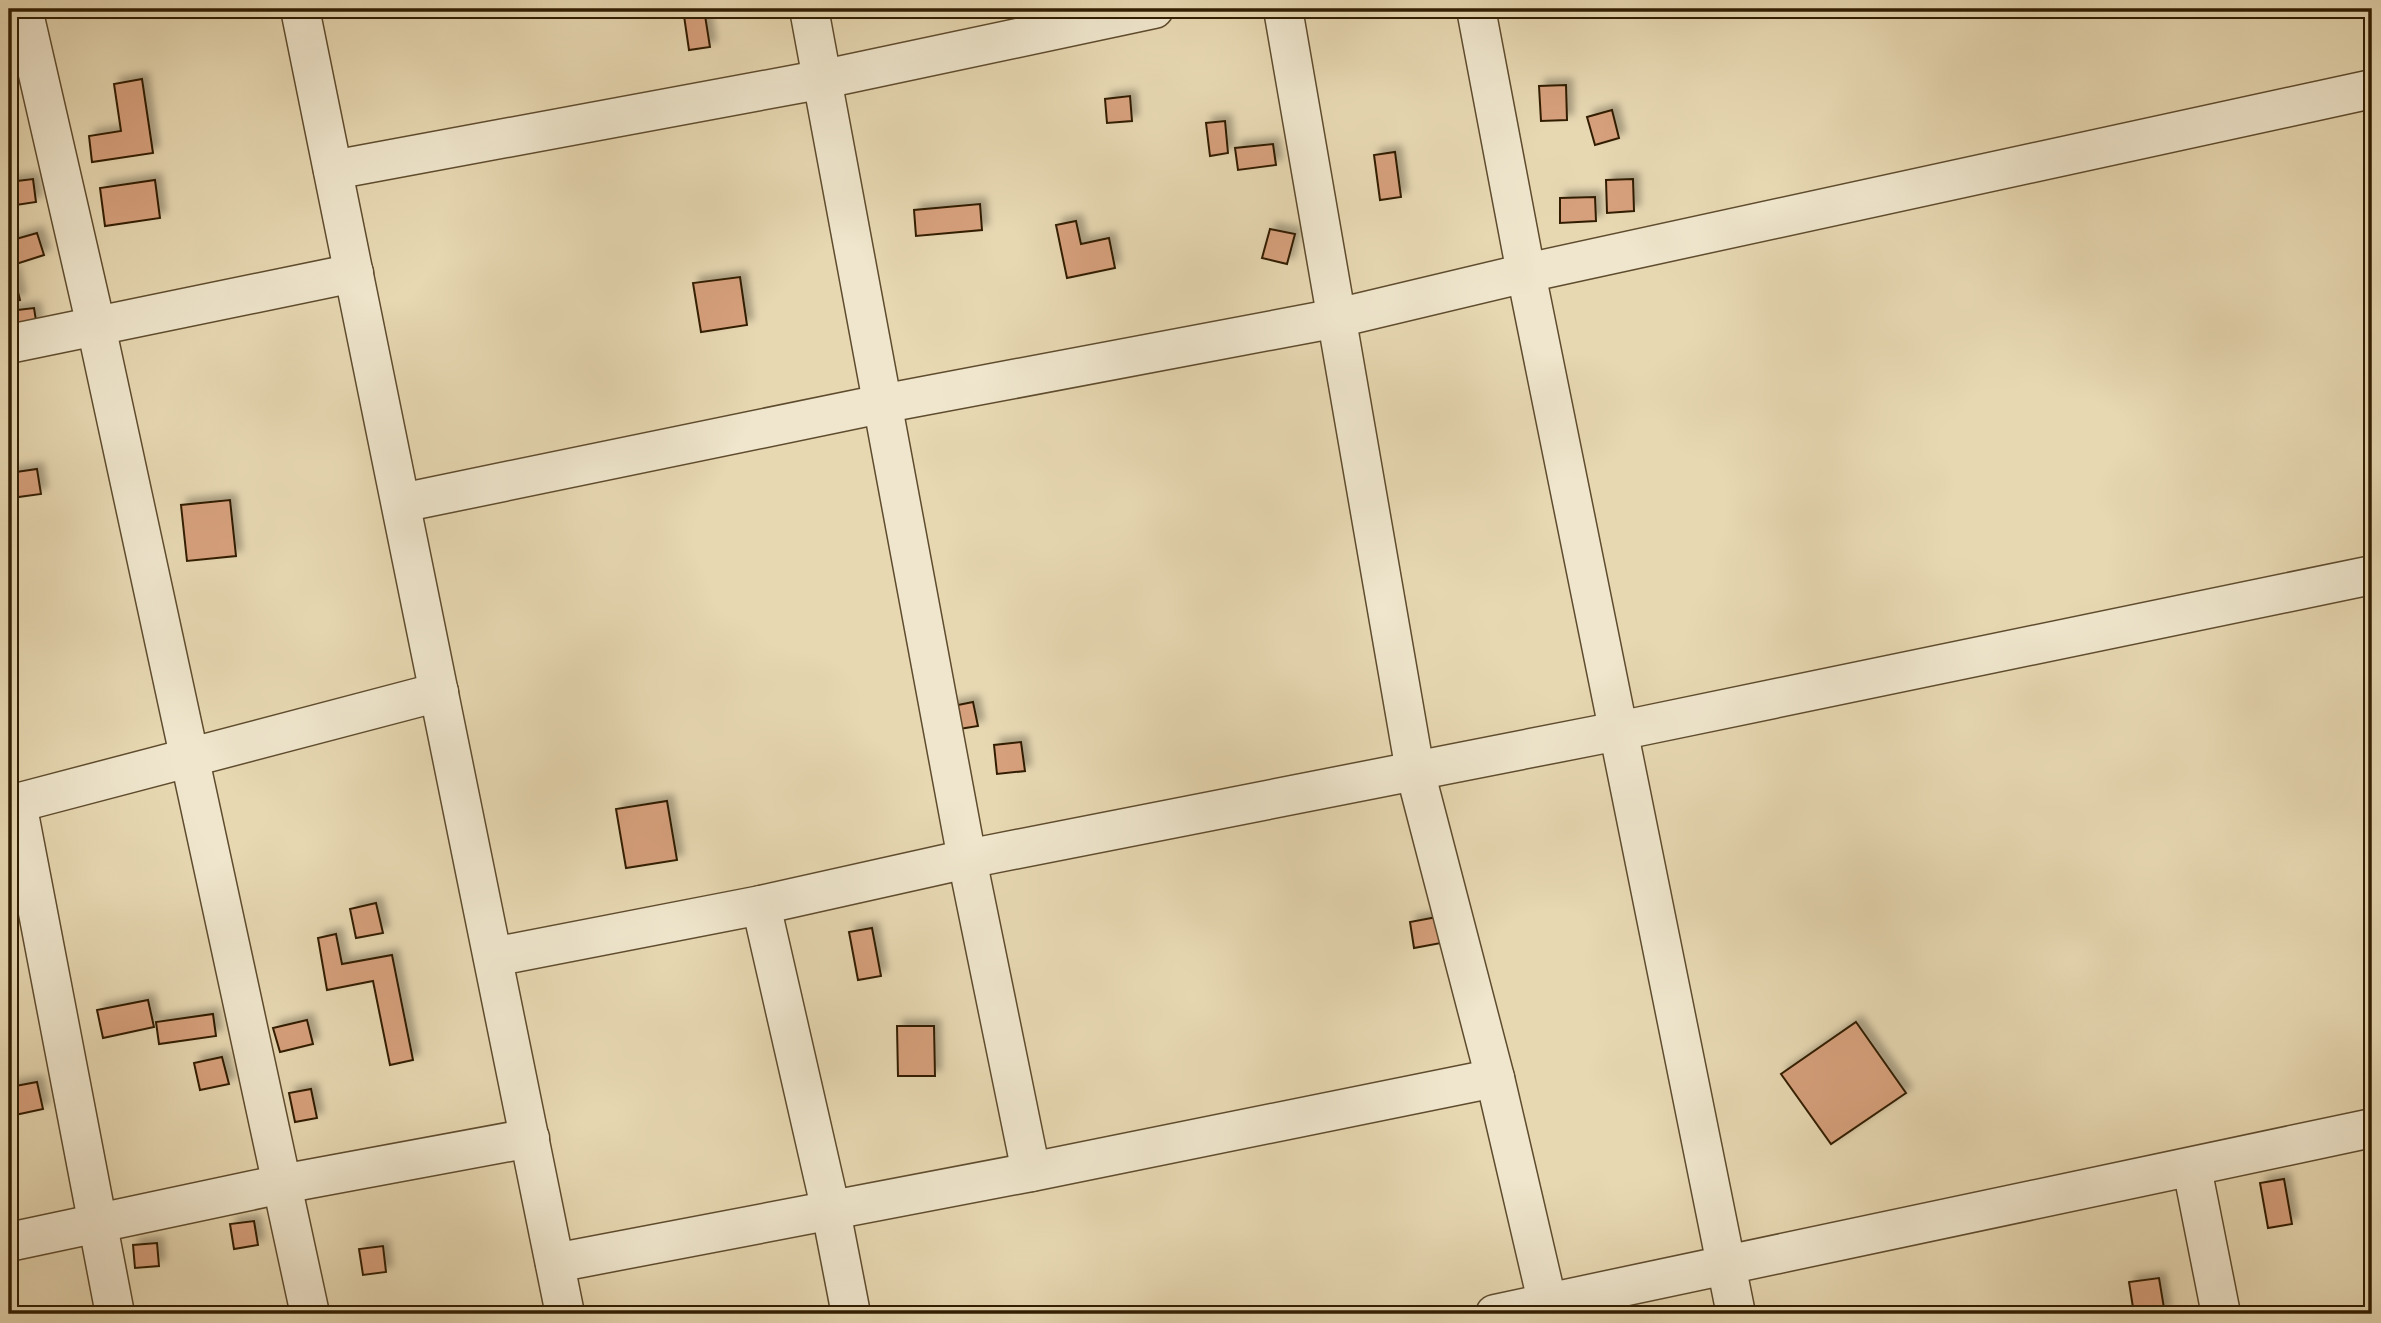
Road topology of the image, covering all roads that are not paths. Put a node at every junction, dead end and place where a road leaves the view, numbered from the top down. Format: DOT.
graph roads {
  1 [pos="23,9"];
  2 [pos="300,9"];
  3 [pos="809,9"];
  4 [pos="1154,9"];
  5 [pos="1283,9"];
  6 [pos="1476,9"];
  7 [pos="824,79"];
  8 [pos="2372,89"];
  9 [pos="333,170"];
  10 [pos="354,273"];
  11 [pos="1525,273"];
  12 [pos="1337,318"];
  13 [pos="96,326"];
  14 [pos="9,344"];
  15 [pos="881,404"];
  16 [pos="401,503"];
  17 [pos="2372,575"];
  18 [pos="439,692"];
  19 [pos="1618,731"];
  20 [pos="191,757"];
  21 [pos="1415,771"];
  22 [pos="13,804"];
  23 [pos="967,859"];
  24 [pos="761,905"];
  25 [pos="493,957"];
  26 [pos="1495,1078"];
  27 [pos="2372,1128"];
  28 [pos="530,1139"];
  29 [pos="2192,1168"];
  30 [pos="1031,1172"];
  31 [pos="282,1184"];
  32 [pos="831,1212"];
  33 [pos="95,1223"];
  34 [pos="9,1242"];
  35 [pos="555,1264"];
  36 [pos="1726,1266"];
  37 [pos="1549,1310"];
  38 [pos="114,1314"];
  39 [pos="310,1314"];
  40 [pos="565,1314"];
  41 [pos="851,1314"];
  42 [pos="1495,1314"];
  43 [pos="1736,1314"];
  44 [pos="2221,1314"];
  1 -- 13 [label="street"];
  2 -- 9 [label="street"];
  3 -- 7 [label="street"];
  4 -- 7 [label="street"];
  5 -- 12 [label="street"];
  6 -- 11 [label="street"];
  7 -- 9 [label="street"];
  7 -- 15 [label="street"];
  8 -- 11 [label="street"];
  9 -- 10 [label="street"];
  10 -- 13 [label="street"];
  10 -- 16 [label="street"];
  11 -- 12 [label="street"];
  11 -- 19 [label="street"];
  12 -- 15 [label="street"];
  12 -- 21 [label="street"];
  13 -- 14 [label="street"];
  13 -- 20 [label="street"];
  15 -- 16 [label="street"];
  15 -- 23 [label="street"];
  16 -- 18 [label="street"];
  17 -- 19 [label="street"];
  18 -- 20 [label="street"];
  18 -- 25 [label="street"];
  19 -- 21 [label="street"];
  19 -- 36 [label="street"];
  20 -- 22 [label="street"];
  20 -- 31 [label="street"];
  21 -- 23 [label="street"];
  21 -- 26 [label="street"];
  22 -- 33 [label="street"];
  23 -- 24 [label="street"];
  23 -- 30 [label="street"];
  24 -- 25 [label="street"];
  24 -- 32 [label="street"];
  25 -- 28 [label="street"];
  26 -- 30 [label="street"];
  26 -- 37 [label="street"];
  27 -- 29 [label="street"];
  28 -- 31 [label="street"];
  28 -- 35 [label="street"];
  29 -- 36 [label="street"];
  29 -- 44 [label="street"];
  30 -- 32 [label="street"];
  31 -- 33 [label="street"];
  31 -- 39 [label="street"];
  32 -- 35 [label="street"];
  32 -- 41 [label="street"];
  33 -- 34 [label="street"];
  33 -- 38 [label="street"];
  35 -- 40 [label="street"];
  36 -- 37 [label="street"];
  36 -- 43 [label="street"];
  37 -- 42 [label="street"];
}
